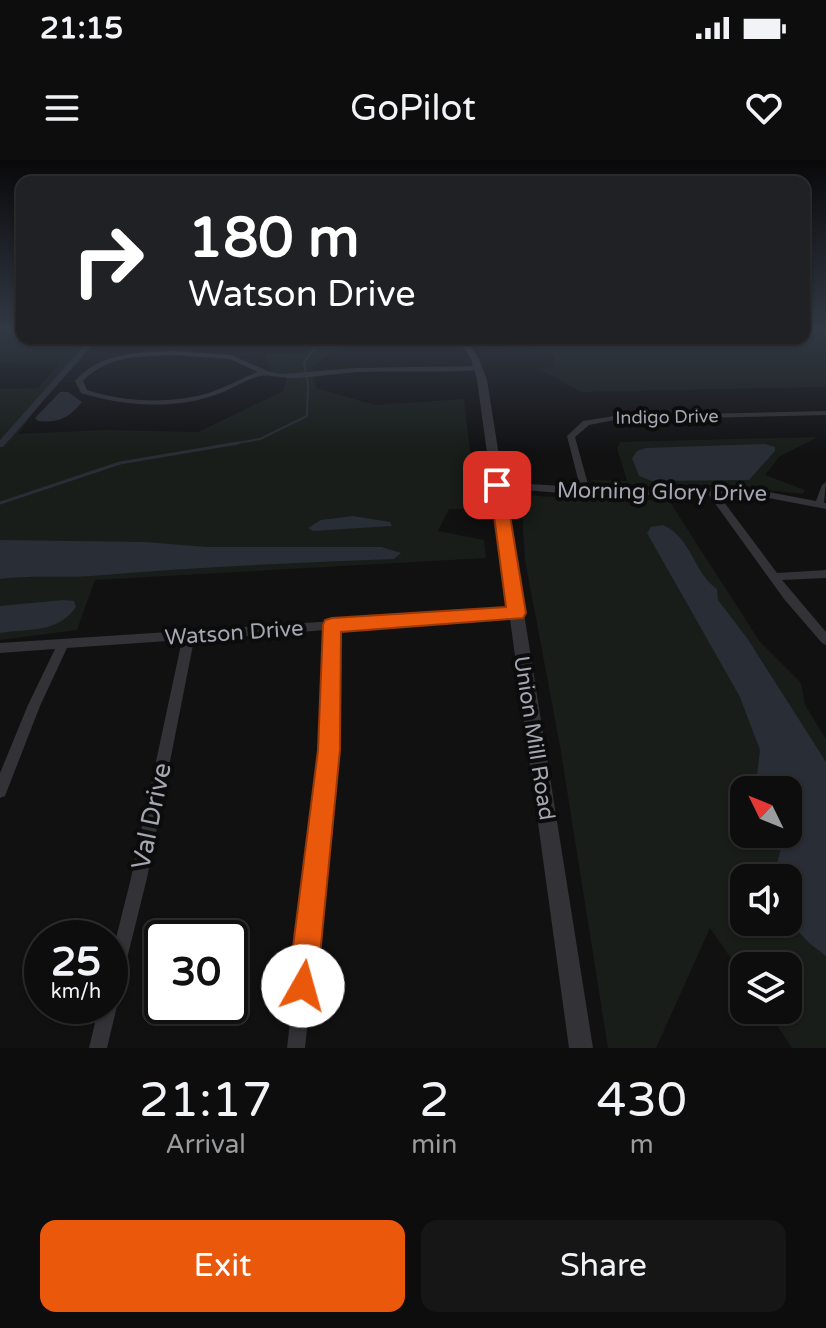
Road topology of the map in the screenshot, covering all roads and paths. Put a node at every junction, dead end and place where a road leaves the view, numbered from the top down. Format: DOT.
graph roads {
  1 [pos="88,370"];
  2 [pos="256,370"];
  3 [pos="350,370"];
  4 [pos="479,370"];
  5 [pos="261,373"];
  6 [pos="826,413"];
  7 [pos="497,485"];
  8 [pos="826,485"];
  9 [pos="710,490"];
  10 [pos="586,492"];
  11 [pos="823,505"];
  12 [pos="826,574"];
  13 [pos="775,577"];
  14 [pos="517,613"];
  15 [pos="332,625"];
  16 [pos="189,635"];
  17 [pos="826,640"];
  18 [pos="64,643"];
  19 [pos="0,648"];
  20 [pos="0,791"];
  21 [pos="128,923"];
  22 [pos="104,1024"];
  23 [pos="98,1048"];
  24 [pos="296,1048"];
  25 [pos="581,1048"];
  1 -- 5 [label="street"];
  2 -- 5 [label="street"];
  3 -- 5 [label="street"];
  4 -- 7 [label="street, Union Mill Road"];
  6 -- 10 [label="street, Indigo Drive"];
  7 -- 10 [label="street, Morning Glory Drive"];
  7 -- 14 [label="street, Union Mill Road"];
  8 -- 11 [label="street"];
  9 -- 10 [label="street, Morning Glory Drive"];
  9 -- 11 [label="street, Morning Glory Drive"];
  9 -- 13 [label="street"];
  12 -- 13 [label="street"];
  13 -- 17 [label="street"];
  14 -- 15 [label="street, Watson Drive"];
  14 -- 25 [label="street, Union Mill Road"];
  15 -- 16 [label="street, Watson Drive"];
  15 -- 24 [label="street"];
  16 -- 18 [label="street, Watson Drive"];
  16 -- 21 [label="street, Val Drive"];
  18 -- 19 [label="street, Watson Drive"];
  18 -- 20 [label="street"];
  22 -- 23 [label="street"];
}
